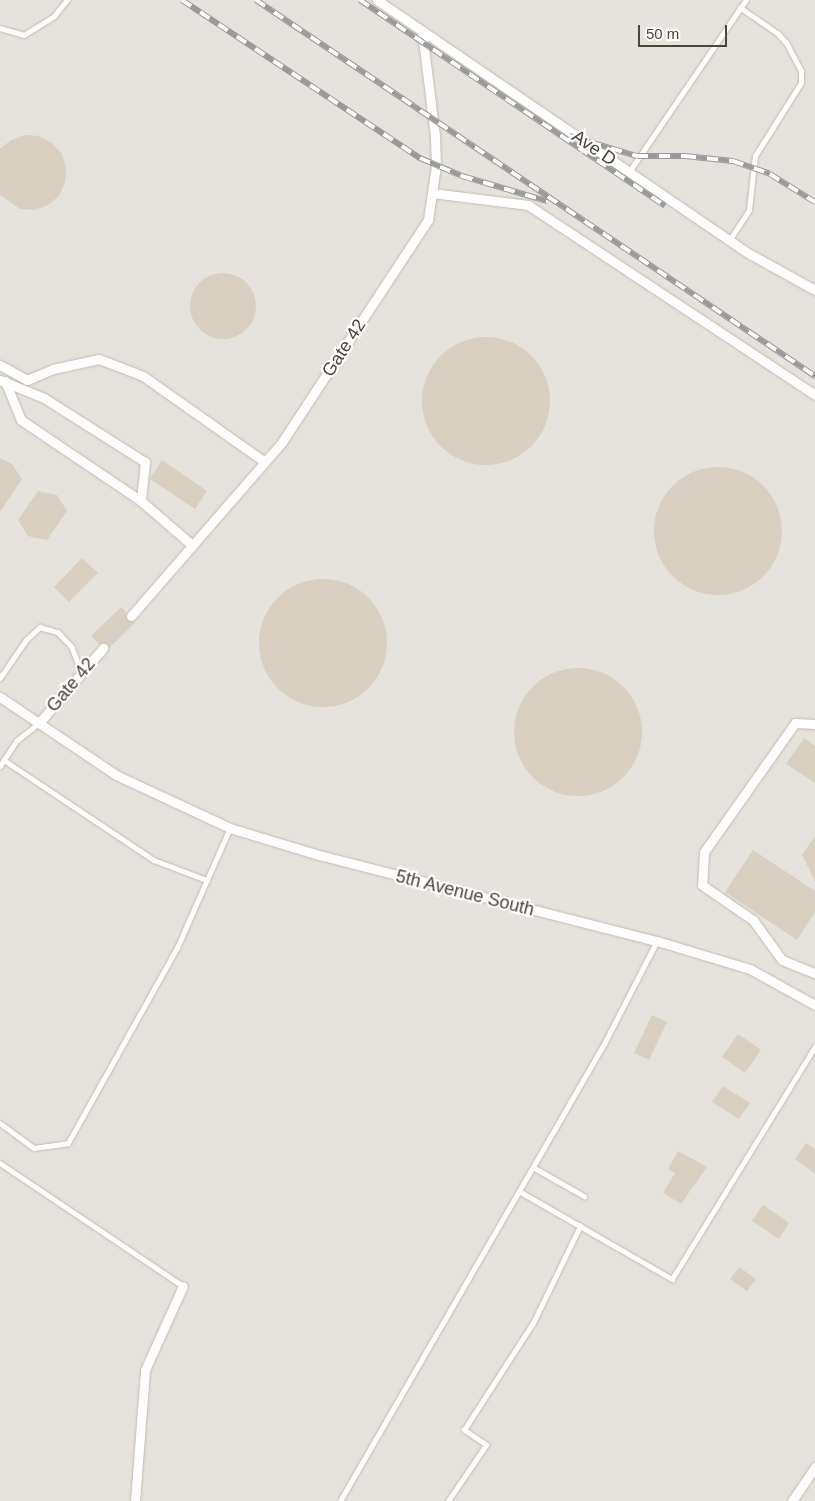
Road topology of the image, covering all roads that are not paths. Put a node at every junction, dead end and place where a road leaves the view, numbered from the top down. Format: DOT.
graph roads {
  1 [pos="67,0"];
  2 [pos="377,0"];
  3 [pos="746,0"];
  4 [pos="740,8"];
  5 [pos="0,28"];
  6 [pos="422,31"];
  7 [pos="629,172"];
  8 [pos="432,193"];
  9 [pos="729,241"];
  10 [pos="815,290"];
  11 [pos="0,365"];
  12 [pos="3,380"];
  13 [pos="815,395"];
  14 [pos="265,462"];
  15 [pos="141,502"];
  16 [pos="192,545"];
  17 [pos="131,616"];
  18 [pos="103,648"];
  19 [pos="82,673"];
  20 [pos="0,678"];
  21 [pos="0,697"];
  22 [pos="39,723"];
  23 [pos="815,724"];
  24 [pos="4,760"];
  25 [pos="0,766"];
  26 [pos="230,828"];
  27 [pos="207,880"];
  28 [pos="657,941"];
  29 [pos="815,973"];
  30 [pos="815,1005"];
  31 [pos="815,1047"];
  32 [pos="0,1123"];
  33 [pos="0,1163"];
  34 [pos="533,1167"];
  35 [pos="519,1191"];
  36 [pos="584,1196"];
  37 [pos="580,1226"];
  38 [pos="183,1286"];
  39 [pos="815,1467"];
  40 [pos="135,1501"];
  41 [pos="340,1501"];
  42 [pos="448,1501"];
  43 [pos="792,1501"];
  1 -- 5 [label="lane"];
  2 -- 6 [label="street, Ave D"];
  3 -- 4 [label="lane"];
  4 -- 7 [label="lane"];
  4 -- 9 [label="lane"];
  6 -- 7 [label="street, Ave D"];
  6 -- 8 [label="street, Gate 42"];
  7 -- 9 [label="street, Ave D"];
  8 -- 13 [label="street"];
  8 -- 14 [label="street, Gate 42"];
  9 -- 10 [label="street, Ave D"];
  11 -- 14 [label="street"];
  12 -- 15 [label="street"];
  12 -- 15 [label="street"];
  14 -- 16 [label="street, Gate 42"];
  15 -- 16 [label="street"];
  16 -- 17 [label="street, Gate 42"];
  18 -- 19 [label="street, Gate 42"];
  19 -- 20 [label="lane"];
  19 -- 22 [label="street, Gate 42"];
  21 -- 22 [label="street, 5th Avenue South"];
  22 -- 24 [label="lane"];
  22 -- 26 [label="street, 5th Avenue South"];
  23 -- 29 [label="street"];
  24 -- 25 [label="lane"];
  24 -- 27 [label="lane"];
  26 -- 27 [label="lane"];
  26 -- 28 [label="street, 5th Avenue South"];
  27 -- 32 [label="lane"];
  28 -- 30 [label="street, 5th Avenue South"];
  28 -- 34 [label="lane"];
  31 -- 37 [label="lane"];
  33 -- 38 [label="lane"];
  34 -- 35 [label="lane"];
  34 -- 36 [label="lane"];
  35 -- 37 [label="lane"];
  35 -- 41 [label="lane"];
  37 -- 42 [label="lane"];
  38 -- 40 [label="street"];
  39 -- 43 [label="street"];
}
